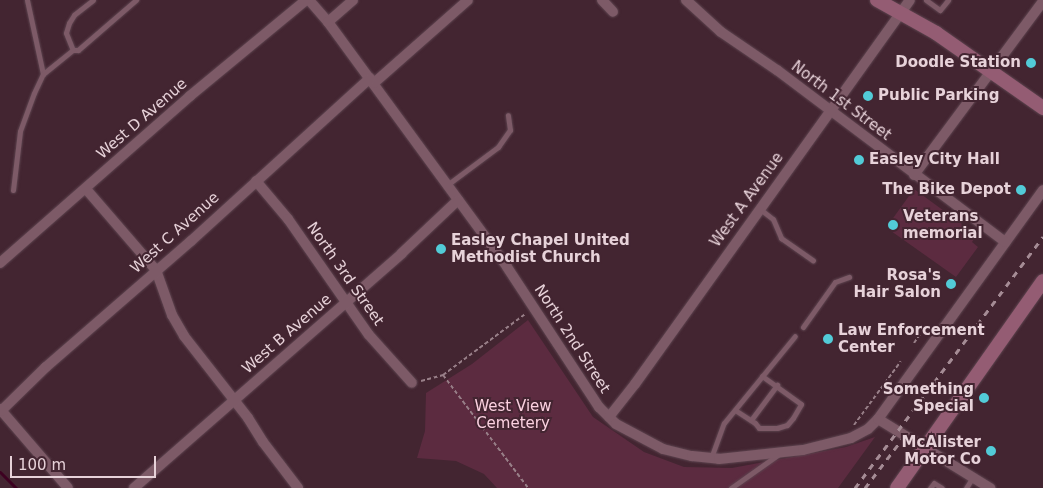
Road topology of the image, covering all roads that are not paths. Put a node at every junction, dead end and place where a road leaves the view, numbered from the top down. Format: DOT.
graph roads {
  1 [pos="27,0"];
  2 [pos="92,0"];
  3 [pos="136,0"];
  4 [pos="308,0"];
  5 [pos="353,0"];
  6 [pos="468,0"];
  7 [pos="602,0"];
  8 [pos="686,0"];
  9 [pos="877,0"];
  10 [pos="910,0"];
  11 [pos="926,0"];
  12 [pos="948,0"];
  13 [pos="1043,1"];
  14 [pos="613,12"];
  15 [pos="901,13"];
  16 [pos="328,22"];
  17 [pos="73,50"];
  18 [pos="992,71"];
  19 [pos="43,74"];
  20 [pos="372,81"];
  21 [pos="1043,108"];
  22 [pos="830,111"];
  23 [pos="508,115"];
  24 [pos="914,175"];
  25 [pos="256,180"];
  26 [pos="448,185"];
  27 [pos="86,189"];
  28 [pos="12,190"];
  29 [pos="1043,190"];
  30 [pos="458,200"];
  31 [pos="759,209"];
  32 [pos="1004,242"];
  33 [pos="812,260"];
  34 [pos="0,263"];
  35 [pos="156,270"];
  36 [pos="849,277"];
  37 [pos="1043,280"];
  38 [pos="347,301"];
  39 [pos="803,327"];
  40 [pos="795,336"];
  41 [pos="762,376"];
  42 [pos="412,383"];
  43 [pos="776,385"];
  44 [pos="234,400"];
  45 [pos="1,410"];
  46 [pos="735,410"];
  47 [pos="609,417"];
  48 [pos="750,420"];
  49 [pos="878,420"];
  50 [pos="925,448"];
  51 [pos="784,451"];
  52 [pos="711,458"];
  53 [pos="973,477"];
  54 [pos="68,488"];
  55 [pos="134,488"];
  56 [pos="298,488"];
  57 [pos="732,488"];
  58 [pos="897,488"];
  59 [pos="930,488"];
  60 [pos="942,488"];
  61 [pos="966,488"];
  62 [pos="990,488"];
  1 -- 19 [label="lane"];
  2 -- 17 [label="lane"];
  3 -- 17 [label="lane"];
  4 -- 16 [label="street, North 2nd Street"];
  4 -- 27 [label="street, West D Avenue"];
  5 -- 16 [label="street"];
  6 -- 20 [label="street, West C Avenue"];
  7 -- 14 [label="street"];
  8 -- 22 [label="street, North 1st Street"];
  9 -- 15 [label="main road"];
  10 -- 15 [label="street, West A Avenue"];
  11 -- 12 [label="lane"];
  13 -- 18 [label="street"];
  15 -- 18 [label="main road"];
  15 -- 22 [label="street, West A Avenue"];
  16 -- 20 [label="street, North 2nd Street"];
  17 -- 19 [label="lane"];
  18 -- 21 [label="main road"];
  18 -- 24 [label="street"];
  19 -- 28 [label="lane"];
  20 -- 25 [label="street, West C Avenue"];
  20 -- 26 [label="street, North 2nd Street"];
  22 -- 24 [label="street, North 1st Street"];
  22 -- 31 [label="street, West A Avenue"];
  23 -- 26 [label="lane"];
  24 -- 32 [label="street, North 1st Street"];
  25 -- 35 [label="street, West C Avenue"];
  25 -- 38 [label="street, North 3rd Street"];
  26 -- 30 [label="street, North 2nd Street"];
  27 -- 34 [label="street, West D Avenue"];
  27 -- 35 [label="street"];
  29 -- 32 [label="street, North 2nd Street"];
  30 -- 38 [label="street, West B Avenue"];
  30 -- 47 [label="street, North 2nd Street"];
  31 -- 33 [label="lane"];
  31 -- 47 [label="street, West A Avenue"];
  32 -- 49 [label="street, North 2nd Street"];
  35 -- 44 [label="street"];
  35 -- 45 [label="street, West C Avenue"];
  36 -- 39 [label="lane"];
  37 -- 50 [label="main road"];
  38 -- 42 [label="street, North 3rd Street"];
  38 -- 44 [label="street, West B Avenue"];
  40 -- 41 [label="lane"];
  41 -- 43 [label="lane"];
  41 -- 46 [label="lane"];
  43 -- 48 [label="lane"];
  43 -- 48 [label="lane"];
  44 -- 55 [label="street, West B Avenue"];
  44 -- 56 [label="street"];
  45 -- 54 [label="street"];
  46 -- 48 [label="lane"];
  46 -- 52 [label="lane"];
  47 -- 52 [label="street, North 2nd Street"];
  49 -- 50 [label="street"];
  49 -- 51 [label="street, North 2nd Street"];
  50 -- 53 [label="street"];
  50 -- 58 [label="main road"];
  51 -- 52 [label="street, North 2nd Street"];
  51 -- 57 [label="lane"];
  53 -- 61 [label="lane"];
  53 -- 62 [label="street"];
  59 -- 60 [label="lane"];
}
